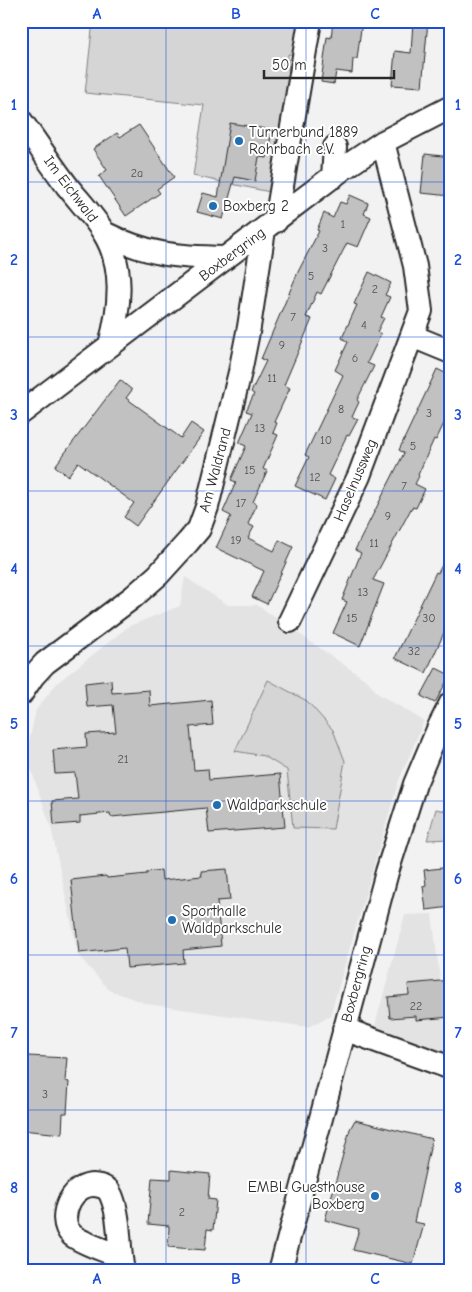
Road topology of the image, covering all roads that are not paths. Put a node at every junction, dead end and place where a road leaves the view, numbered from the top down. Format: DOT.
graph roads {
  1 [pos="310,21"];
  2 [pos="451,107"];
  3 [pos="21,121"];
  4 [pos="383,142"];
  5 [pos="335,147"];
  6 [pos="334,177"];
  7 [pos="270,226"];
  8 [pos="104,233"];
  9 [pos="225,258"];
  10 [pos="412,336"];
  11 [pos="110,345"];
  12 [pos="451,352"];
  13 [pos="21,413"];
  14 [pos="290,621"];
  15 [pos="21,694"];
  16 [pos="451,702"];
  17 [pos="344,1029"];
  18 [pos="451,1068"];
  19 [pos="285,1267"];
  1 -- 7 [label="street, Am Waldrand"];
  2 -- 4 [label="street, Boxbergring"];
  3 -- 8 [label="street, Im Eichwald"];
  4 -- 6 [label="street, Boxbergring"];
  4 -- 10 [label="street, Haselnussweg"];
  5 -- 6 [label="street"];
  6 -- 7 [label="street, Boxbergring"];
  7 -- 9 [label="street, Boxbergring"];
  7 -- 15 [label="street, Am Waldrand"];
  8 -- 9 [label="street, Im Eichwald"];
  8 -- 11 [label="street, Im Eichwald"];
  9 -- 11 [label="street, Boxbergring"];
  10 -- 12 [label="street"];
  10 -- 14 [label="street, Haselnussweg"];
  11 -- 13 [label="street, Boxbergring"];
  16 -- 17 [label="street, Boxbergring"];
  17 -- 18 [label="street"];
  17 -- 19 [label="street, Boxbergring"];
}
